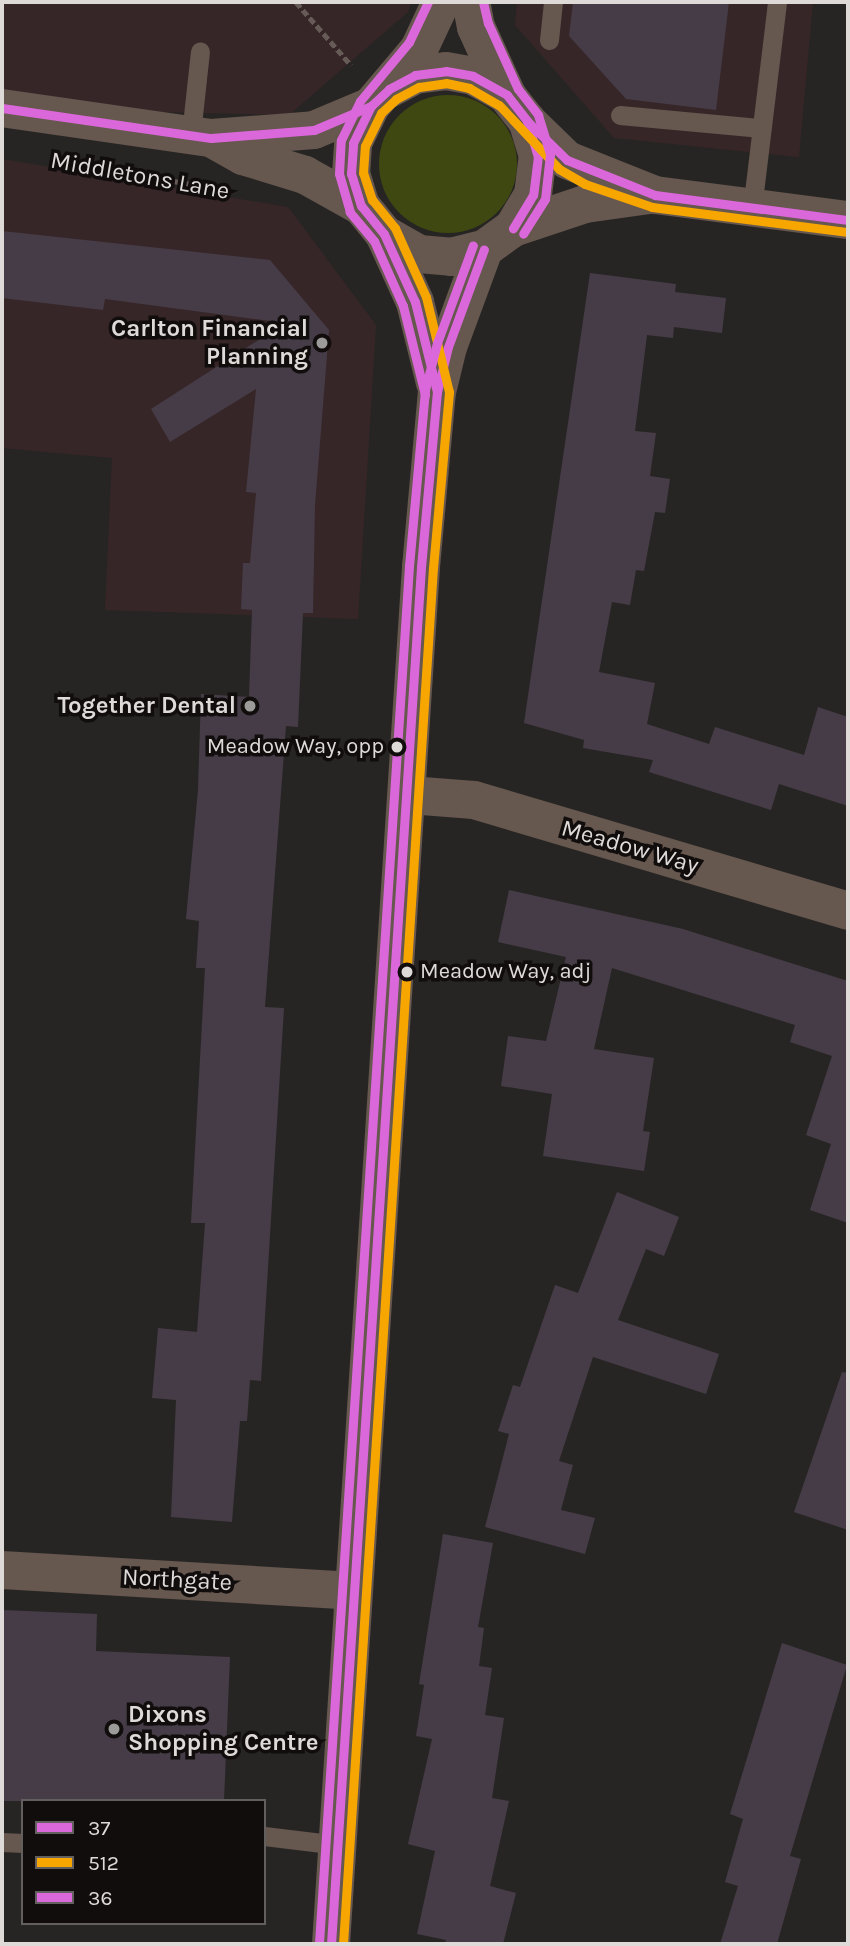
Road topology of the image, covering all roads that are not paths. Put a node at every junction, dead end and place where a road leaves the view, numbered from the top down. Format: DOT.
graph roads {
  1 [pos="442,2"];
  2 [pos="471,2"];
  3 [pos="553,2"];
  4 [pos="777,2"];
  5 [pos="549,40"];
  6 [pos="200,51"];
  7 [pos="380,97"];
  8 [pos="2,108"];
  9 [pos="517,108"];
  10 [pos="620,115"];
  11 [pos="761,128"];
  12 [pos="201,136"];
  13 [pos="655,195"];
  14 [pos="752,209"];
  15 [pos="372,220"];
  16 [pos="848,220"];
  17 [pos="498,238"];
  18 [pos="437,392"];
  19 [pos="409,795"];
  20 [pos="848,911"];
  21 [pos="2,1570"];
  22 [pos="353,1591"];
  23 [pos="266,1836"];
  24 [pos="2,1842"];
  25 [pos="21,1843"];
  26 [pos="338,1846"];
  27 [pos="331,1944"];
  1 -- 7 [label="street"];
  2 -- 9 [label="street"];
  3 -- 5 [label="lane"];
  4 -- 11 [label="lane"];
  6 -- 12 [label="lane"];
  7 -- 9 [label="street"];
  7 -- 12 [label="street, Middletons Lane"];
  7 -- 15 [label="street"];
  8 -- 12 [label="street, Middletons Lane"];
  9 -- 13 [label="street"];
  9 -- 17 [label="street"];
  10 -- 11 [label="lane"];
  11 -- 14 [label="lane"];
  12 -- 15 [label="street, Middletons Lane"];
  13 -- 14 [label="street"];
  13 -- 17 [label="street"];
  14 -- 16 [label="street"];
  15 -- 17 [label="street"];
  15 -- 18 [label="street"];
  17 -- 18 [label="street"];
  18 -- 19 [label="street"];
  19 -- 20 [label="street, Meadow Way"];
  19 -- 22 [label="street"];
  21 -- 22 [label="street, Northgate"];
  22 -- 26 [label="street"];
  23 -- 26 [label="lane"];
  24 -- 25 [label="lane"];
  26 -- 27 [label="street"];
}
